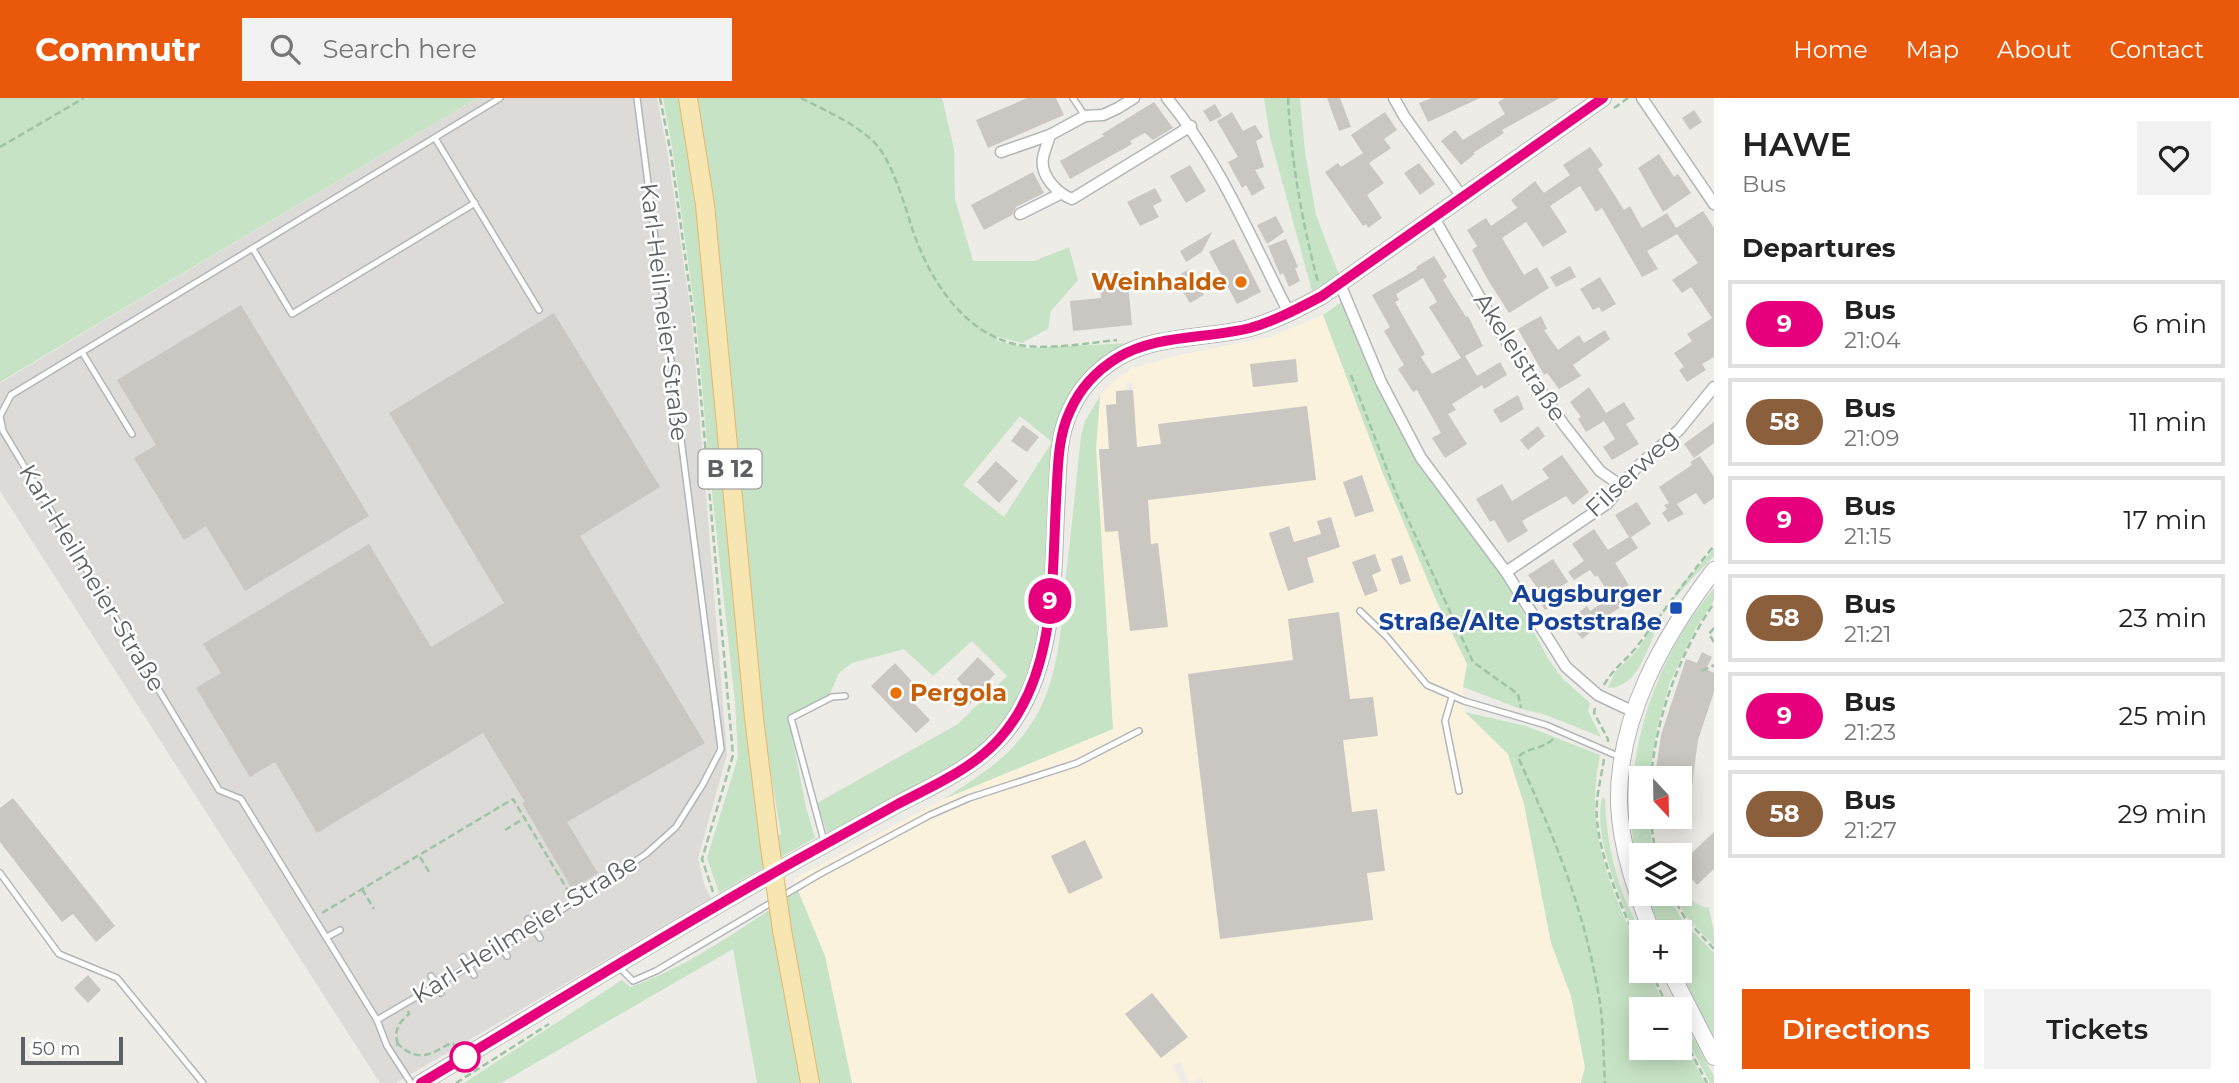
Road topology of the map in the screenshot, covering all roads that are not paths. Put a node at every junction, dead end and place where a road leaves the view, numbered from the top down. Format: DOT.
graph roads {
  1 [pos="500,98"];
  2 [pos="636,98"];
  3 [pos="688,98"];
  4 [pos="1073,98"];
  5 [pos="1134,98"];
  6 [pos="1167,98"];
  7 [pos="1394,98"];
  8 [pos="1603,98"];
  9 [pos="1642,98"];
  10 [pos="1085,116"];
  11 [pos="1191,126"];
  12 [pos="1050,135"];
  13 [pos="435,138"];
  14 [pos="1001,152"];
  15 [pos="1060,194"];
  16 [pos="1463,198"];
  17 [pos="475,203"];
  18 [pos="1714,204"];
  19 [pos="1020,214"];
  20 [pos="1434,218"];
  21 [pos="253,249"];
  22 [pos="1340,284"];
  23 [pos="539,310"];
  24 [pos="1289,313"];
  25 [pos="82,352"];
  26 [pos="1714,387"];
  27 [pos="132,434"];
  28 [pos="1620,485"];
  29 [pos="1714,570"];
  30 [pos="1506,572"];
  31 [pos="1360,611"];
  32 [pos="845,696"];
  33 [pos="1452,697"];
  34 [pos="1634,712"];
  35 [pos="1139,731"];
  36 [pos="1623,759"];
  37 [pos="1459,791"];
  38 [pos="825,845"];
  39 [pos="0,873"];
  40 [pos="528,919"];
  41 [pos="1647,920"];
  42 [pos="534,928"];
  43 [pos="340,930"];
  44 [pos="327,937"];
  45 [pos="540,937"];
  46 [pos="496,938"];
  47 [pos="501,947"];
  48 [pos="507,956"];
  49 [pos="463,957"];
  50 [pos="468,966"];
  51 [pos="618,966"];
  52 [pos="474,975"];
  53 [pos="431,976"];
  54 [pos="1676,983"];
  55 [pos="436,984"];
  56 [pos="441,993"];
  57 [pos="399,996"];
  58 [pos="404,1004"];
  59 [pos="377,1020"];
  60 [pos="1714,1057"];
  61 [pos="202,1083"];
  62 [pos="411,1083"];
  63 [pos="421,1083"];
  64 [pos="810,1083"];
  1 -- 13 [label="lane, Karl-Heilmeier-Straße"];
  2 -- 42 [label="lane, Karl-Heilmeier-Straße"];
  3 -- 64 [label="main road, B 12, bridge"];
  4 -- 10 [label="lane"];
  5 -- 10 [label="street"];
  6 -- 11 [label="street"];
  7 -- 16 [label="street"];
  8 -- 16 [label="main road"];
  9 -- 18 [label="street"];
  10 -- 12 [label="street"];
  11 -- 15 [label="street"];
  11 -- 24 [label="street"];
  12 -- 14 [label="street"];
  12 -- 15 [label="street"];
  13 -- 17 [label="lane"];
  13 -- 21 [label="lane, Karl-Heilmeier-Straße"];
  15 -- 19 [label="street"];
  16 -- 20 [label="main road"];
  17 -- 21 [label="lane"];
  17 -- 23 [label="lane"];
  20 -- 22 [label="main road"];
  20 -- 28 [label="street, Akeleistraße"];
  21 -- 25 [label="lane, Karl-Heilmeier-Straße"];
  22 -- 24 [label="main road"];
  22 -- 30 [label="street"];
  24 -- 38 [label="main road"];
  25 -- 27 [label="lane"];
  25 -- 44 [label="lane, Karl-Heilmeier-Straße"];
  26 -- 28 [label="street, Filserweg"];
  28 -- 30 [label="street, Filserweg"];
  29 -- 34 [label="main road"];
  30 -- 34 [label="street"];
  31 -- 33 [label="lane"];
  32 -- 38 [label="lane"];
  33 -- 36 [label="lane"];
  33 -- 37 [label="lane"];
  34 -- 36 [label="main road"];
  35 -- 51 [label="lane"];
  36 -- 41 [label="main road"];
  38 -- 51 [label="main road"];
  39 -- 61 [label="lane"];
  40 -- 42 [label="lane"];
  42 -- 45 [label="lane"];
  42 -- 47 [label="lane, Karl-Heilmeier-Straße"];
  43 -- 44 [label="lane"];
  44 -- 59 [label="lane, Karl-Heilmeier-Straße"];
  46 -- 47 [label="lane"];
  47 -- 48 [label="lane"];
  47 -- 50 [label="lane, Karl-Heilmeier-Straße"];
  49 -- 50 [label="lane"];
  50 -- 52 [label="lane"];
  50 -- 55 [label="lane, Karl-Heilmeier-Straße"];
  51 -- 63 [label="main road"];
  53 -- 55 [label="lane"];
  54 -- 60 [label="main road"];
  55 -- 56 [label="lane"];
  55 -- 58 [label="lane, Karl-Heilmeier-Straße"];
  57 -- 58 [label="lane"];
  58 -- 59 [label="lane, Karl-Heilmeier-Straße"];
  59 -- 62 [label="lane, Karl-Heilmeier-Straße"];
}
